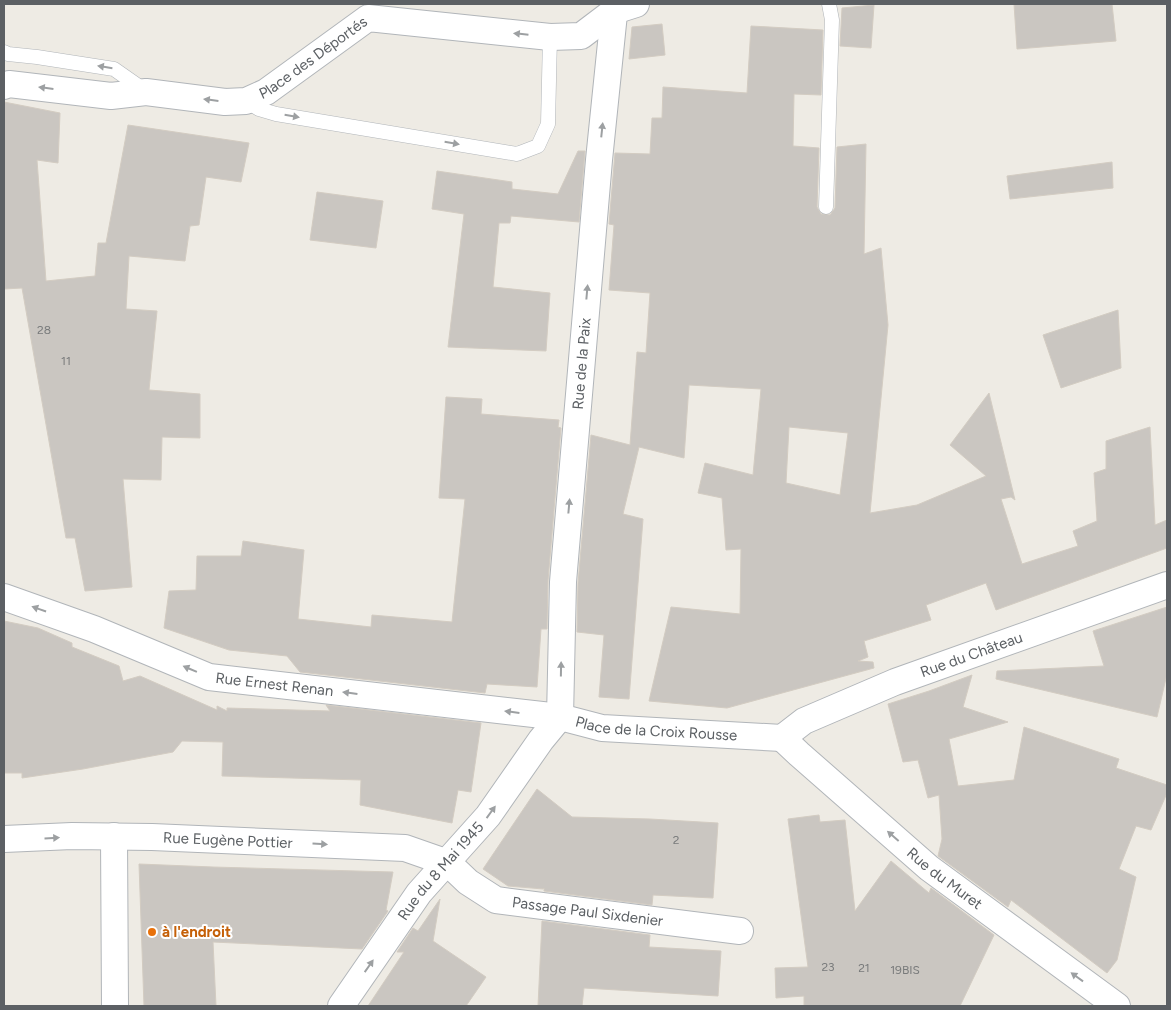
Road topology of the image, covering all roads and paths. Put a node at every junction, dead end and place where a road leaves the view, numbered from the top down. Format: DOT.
graph roads {
  1 [pos="829,4"];
  2 [pos="622,6"];
  3 [pos="550,37"];
  4 [pos="5,54"];
  5 [pos="4,86"];
  6 [pos="146,92"];
  7 [pos="246,101"];
  8 [pos="826,207"];
  9 [pos="1167,585"];
  10 [pos="4,597"];
  11 [pos="560,717"];
  12 [pos="782,738"];
  13 [pos="541,740"];
  14 [pos="114,836"];
  15 [pos="4,839"];
  16 [pos="448,863"];
  17 [pos="740,931"];
  18 [pos="115,1006"];
  19 [pos="341,1006"];
  20 [pos="1117,1006"];
  1 -- 8 [label="lane"];
  2 -- 3 [label="street, Place des Déportés"];
  11 -- 2 [label="street, Rue de la Paix, one-way"];
  3 -- 7 [label="street, Place des Déportés, one-way"];
  7 -- 3 [label="lane, one-way"];
  6 -- 4 [label="lane, one-way"];
  6 -- 5 [label="street, Place des Déportés, one-way"];
  7 -- 6 [label="street, Place des Déportés, one-way"];
  9 -- 12 [label="street, Rue du Château"];
  11 -- 10 [label="street, Rue Ernest Renan, one-way"];
  11 -- 12 [label="street, Place de la Croix Rousse"];
  11 -- 13 [label="street, Place de la Croix Rousse"];
  20 -- 12 [label="street, Rue du Muret, one-way"];
  16 -- 13 [label="street, Rue du 8 Mai 1945, one-way"];
  15 -- 14 [label="street, Rue Eugène Pottier, one-way"];
  14 -- 16 [label="street, Rue Eugène Pottier, one-way"];
  14 -- 18 [label="street"];
  16 -- 17 [label="street, Passage Paul Sixdenier"];
  19 -- 16 [label="street, Rue du 8 Mai 1945, one-way"];
}
